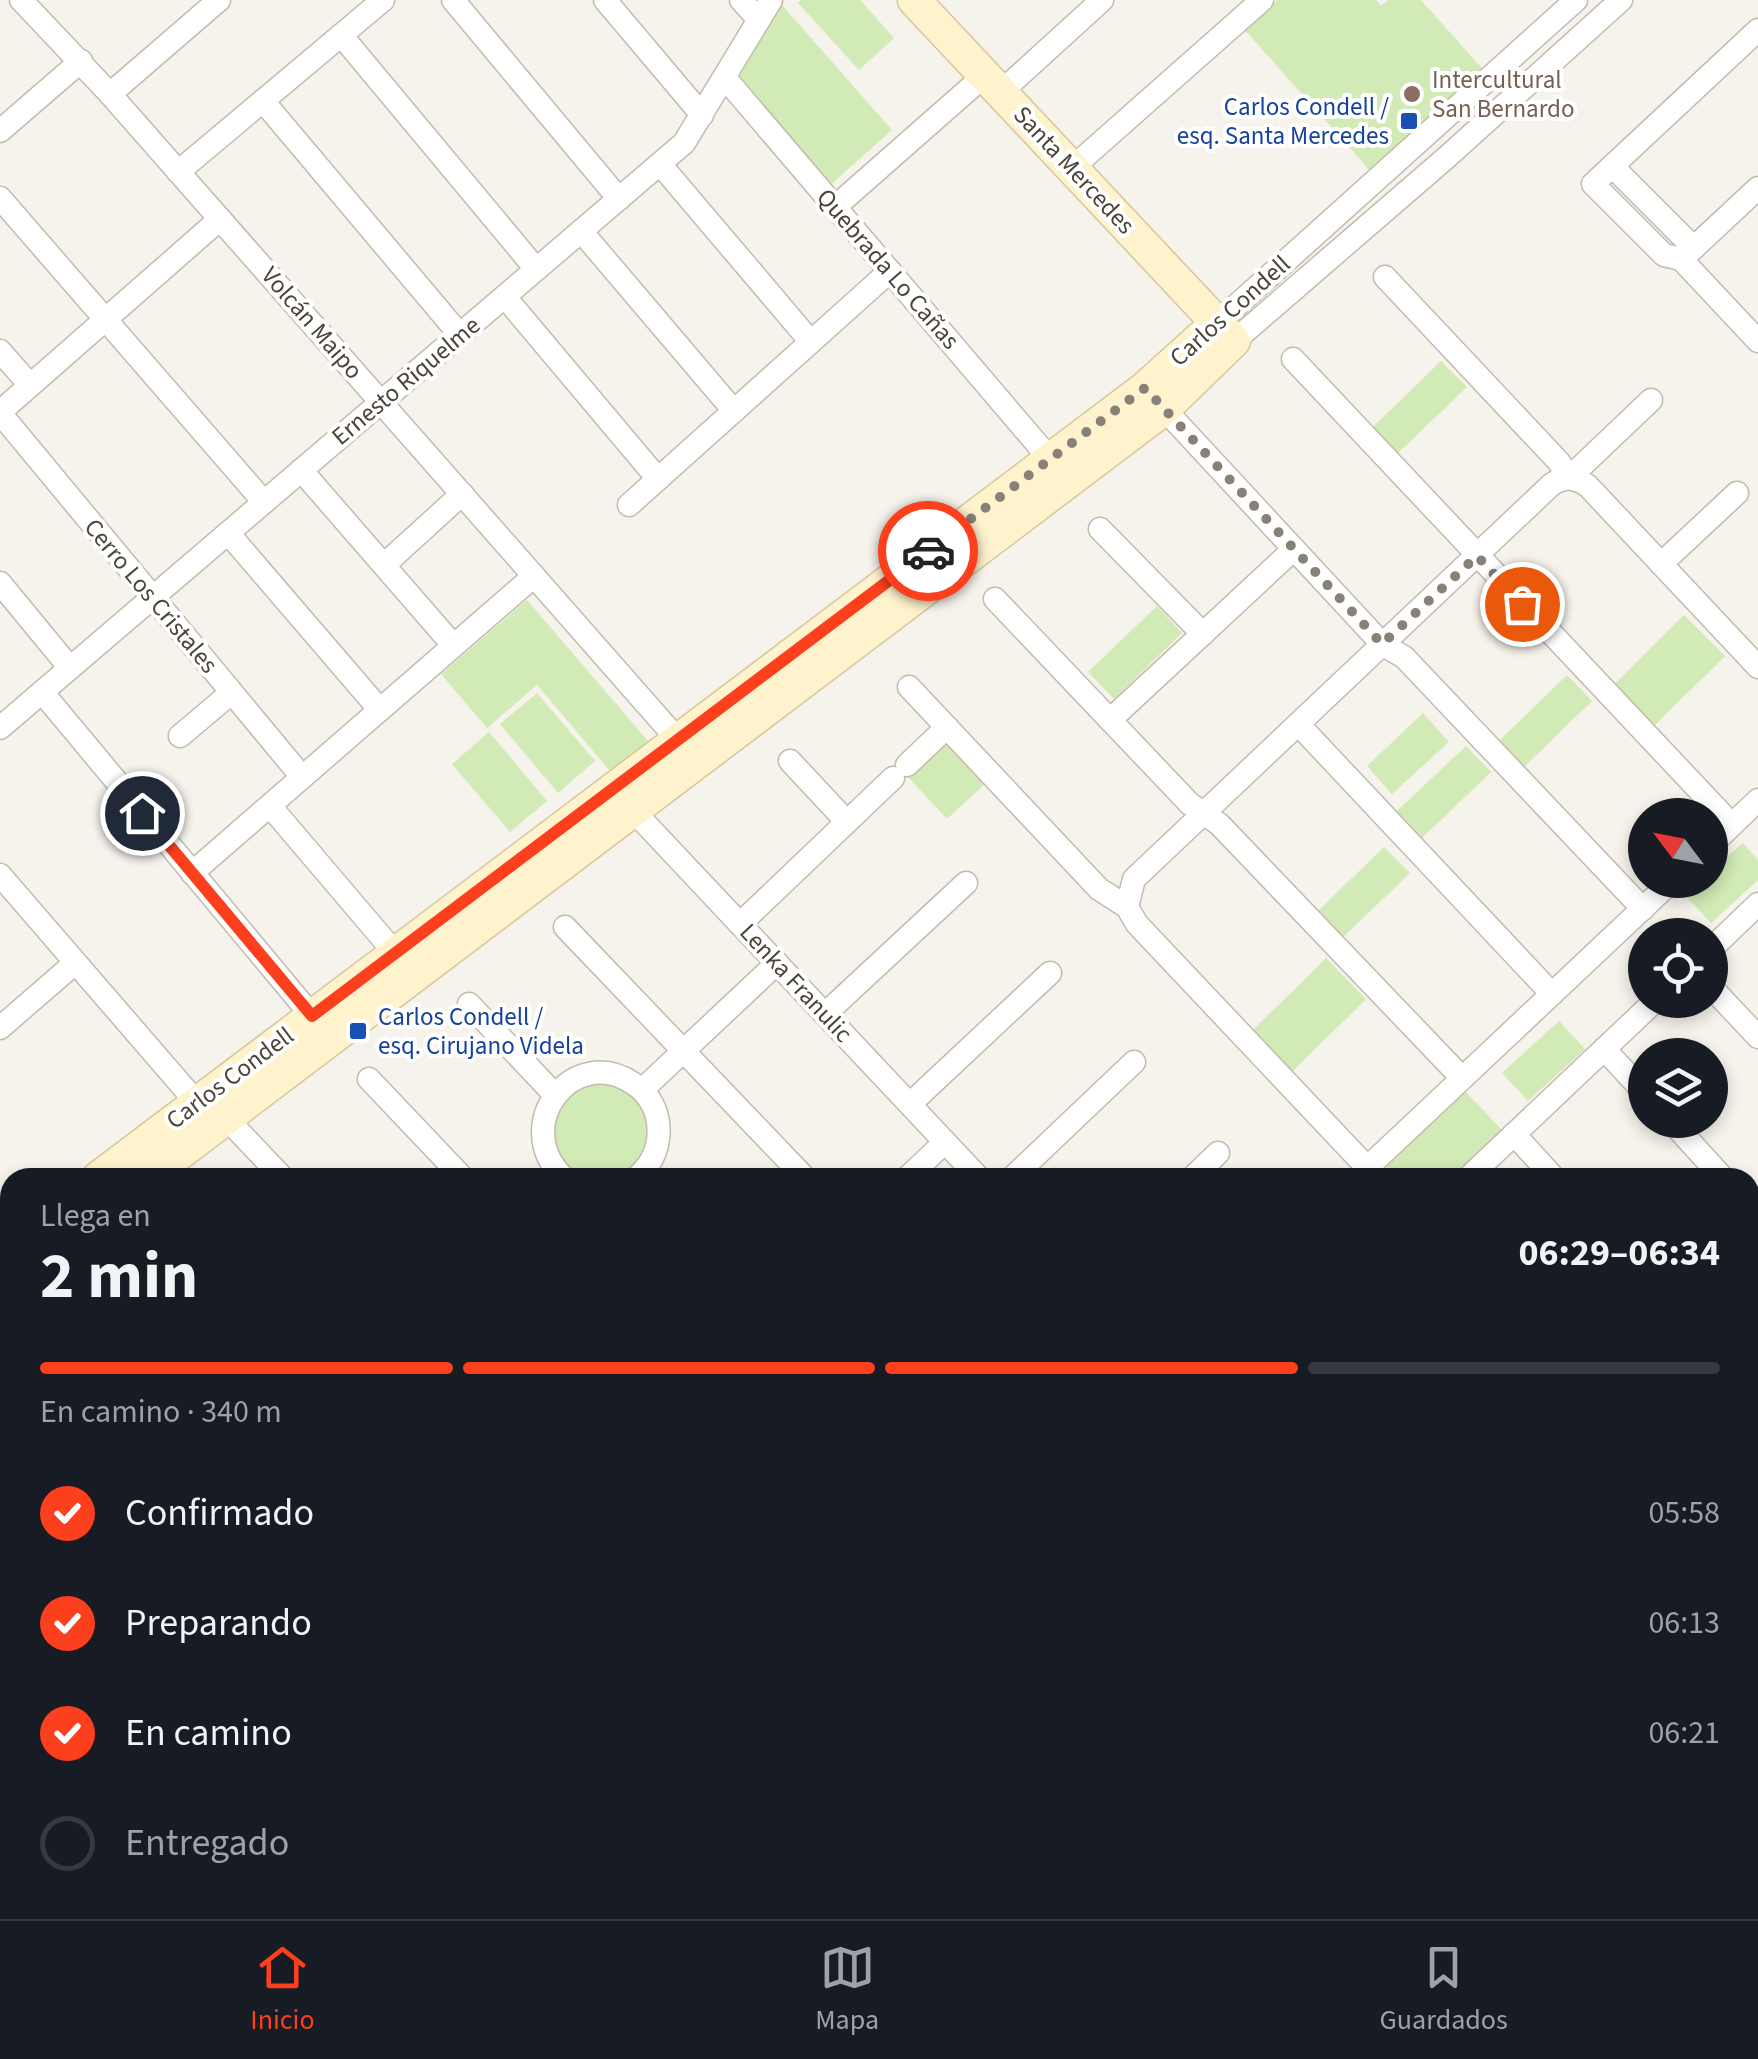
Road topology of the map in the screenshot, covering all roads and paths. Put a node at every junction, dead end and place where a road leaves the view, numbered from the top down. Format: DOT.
graph roads {
  1 [pos="21,0"];
  2 [pos="220,0"];
  3 [pos="382,0"];
  4 [pos="453,0"];
  5 [pos="605,0"];
  6 [pos="741,0"];
  7 [pos="1102,0"];
  8 [pos="1262,0"];
  9 [pos="1576,0"];
  10 [pos="1621,0"];
  11 [pos="923,3"];
  12 [pos="765,10"];
  13 [pos="1758,30"];
  14 [pos="341,35"];
  15 [pos="81,61"];
  16 [pos="725,78"];
  17 [pos="993,83"];
  18 [pos="110,94"];
  19 [pos="263,101"];
  20 [pos="702,115"];
  21 [pos="0,130"];
  22 [pos="660,164"];
  23 [pos="1072,168"];
  24 [pos="178,172"];
  25 [pos="1758,188"];
  26 [pos="0,198"];
  27 [pos="619,199"];
  28 [pos="835,207"];
  29 [pos="220,219"];
  30 [pos="581,231"];
  31 [pos="1688,254"];
  32 [pos="536,270"];
  33 [pos="890,271"];
  34 [pos="1386,277"];
  35 [pos="504,296"];
  36 [pos="106,320"];
  37 [pos="1226,332"];
  38 [pos="460,335"];
  39 [pos="1758,341"];
  40 [pos="811,342"];
  41 [pos="0,352"];
  42 [pos="1292,359"];
  43 [pos="30,385"];
  44 [pos="1154,398"];
  45 [pos="1650,400"];
  46 [pos="381,402"];
  47 [pos="734,411"];
  48 [pos="0,412"];
  49 [pos="1050,459"];
  50 [pos="301,470"];
  51 [pos="1569,478"];
  52 [pos="658,479"];
  53 [pos="1736,493"];
  54 [pos="462,494"];
  55 [pos="264,502"];
  56 [pos="629,505"];
  57 [pos="1100,529"];
  58 [pos="228,533"];
  59 [pos="1294,548"];
  60 [pos="1477,556"];
  61 [pos="1661,564"];
  62 [pos="384,565"];
  63 [pos="534,576"];
  64 [pos="0,584"];
  65 [pos="152,598"];
  66 [pos="996,599"];
  67 [pos="1202,634"];
  68 [pos="453,644"];
  69 [pos="1382,644"];
  70 [pos="1755,658"];
  71 [pos="70,668"];
  72 [pos="909,687"];
  73 [pos="42,692"];
  74 [pos="231,693"];
  75 [pos="380,710"];
  76 [pos="1110,720"];
  77 [pos="1298,724"];
  78 [pos="946,727"];
  79 [pos="0,728"];
  80 [pos="180,736"];
  81 [pos="678,740"];
  82 [pos="790,761"];
  83 [pos="302,778"];
  84 [pos="624,800"];
  85 [pos="1758,800"];
  86 [pos="270,806"];
  87 [pos="1204,813"];
  88 [pos="847,822"];
  89 [pos="1732,825"];
  90 [pos="1728,829"];
  91 [pos="192,873"];
  92 [pos="0,875"];
  93 [pos="966,883"];
  94 [pos="1655,898"];
  95 [pos="1758,904"];
  96 [pos="1127,906"];
  97 [pos="1643,909"];
  98 [pos="740,924"];
  99 [pos="565,927"];
  100 [pos="1728,933"];
  101 [pos="395,954"];
  102 [pos="75,963"];
  103 [pos="777,963"];
  104 [pos="1050,973"];
  105 [pos="1552,994"];
  106 [pos="469,1004"];
  107 [pos="1728,1005"];
  108 [pos="825,1014"];
  109 [pos="312,1016"];
  110 [pos="1637,1018"];
  111 [pos="0,1028"];
  112 [pos="1758,1037"];
  113 [pos="1604,1050"];
  114 [pos="684,1051"];
  115 [pos="1134,1062"];
  116 [pos="1628,1076"];
  117 [pos="1462,1078"];
  118 [pos="369,1079"];
  119 [pos="642,1090"];
  120 [pos="555,1095"];
  121 [pos="910,1104"];
  122 [pos="211,1110"];
  123 [pos="1514,1134"];
  124 [pos="1686,1138"];
  125 [pos="946,1142"];
  126 [pos="1218,1152"];
  127 [pos="115,1168"];
  128 [pos="156,1168"];
  129 [pos="272,1168"];
  130 [pos="454,1168"];
  131 [pos="553,1168"];
  132 [pos="646,1168"];
  133 [pos="796,1168"];
  134 [pos="918,1168"];
  135 [pos="970,1168"];
  136 [pos="1023,1168"];
  137 [pos="1202,1168"];
  138 [pos="1368,1168"];
  139 [pos="1376,1168"];
  140 [pos="1478,1168"];
  141 [pos="1545,1168"];
  142 [pos="1714,1168"];
  1 -- 15 [label="street, Volcán Maipo"];
  2 -- 18 [label="street"];
  3 -- 14 [label="street"];
  4 -- 27 [label="street"];
  5 -- 20 [label="street"];
  6 -- 12 [label="street"];
  7 -- 17 [label="street"];
  8 -- 23 [label="street"];
  9 -- 37 [label="street, Carlos Condell"];
  10 -- 37 [label="street, Carlos Condell"];
  11 -- 17 [label="street, Santa Mercedes"];
  12 -- 16 [label="street, Ernesto Riquelme"];
  13 -- 31 [label="street"];
  14 -- 19 [label="street"];
  14 -- 32 [label="street"];
  15 -- 18 [label="street, Volcán Maipo"];
  15 -- 21 [label="street"];
  16 -- 20 [label="street, Ernesto Riquelme"];
  16 -- 28 [label="street, Quebrada Lo Cañas"];
  17 -- 23 [label="street, Santa Mercedes"];
  17 -- 28 [label="street"];
  18 -- 24 [label="street, Volcán Maipo"];
  19 -- 24 [label="street"];
  19 -- 38 [label="street"];
  20 -- 22 [label="street, Ernesto Riquelme"];
  22 -- 27 [label="street, Ernesto Riquelme"];
  22 -- 40 [label="street"];
  23 -- 37 [label="street, Santa Mercedes"];
  24 -- 29 [label="street, Volcán Maipo"];
  25 -- 31 [label="street"];
  26 -- 36 [label="street"];
  27 -- 30 [label="street, Ernesto Riquelme"];
  28 -- 33 [label="street, Quebrada Lo Cañas"];
  29 -- 36 [label="street"];
  29 -- 46 [label="street, Volcán Maipo"];
  30 -- 32 [label="street, Ernesto Riquelme"];
  30 -- 47 [label="street"];
  31 -- 39 [label="street"];
  32 -- 35 [label="street, Ernesto Riquelme"];
  33 -- 40 [label="street"];
  33 -- 49 [label="street, Quebrada Lo Cañas"];
  34 -- 51 [label="street"];
  35 -- 38 [label="street, Ernesto Riquelme"];
  35 -- 52 [label="street"];
  36 -- 43 [label="street"];
  36 -- 55 [label="street"];
  37 -- 44 [label="street, Carlos Condell"];
  38 -- 46 [label="street, Ernesto Riquelme"];
  40 -- 47 [label="street"];
  41 -- 43 [label="street"];
  42 -- 60 [label="street"];
  43 -- 48 [label="street"];
  44 -- 49 [label="street, Carlos Condell"];
  44 -- 59 [label="street"];
  44 -- 84 [label="street, Carlos Condell"];
  45 -- 51 [label="street"];
  46 -- 50 [label="street, Ernesto Riquelme"];
  46 -- 54 [label="street, Volcán Maipo"];
  47 -- 52 [label="street"];
  48 -- 65 [label="street, Cerro Los Cristales"];
  49 -- 81 [label="street, Carlos Condell"];
  50 -- 55 [label="street, Ernesto Riquelme"];
  50 -- 62 [label="street"];
  51 -- 60 [label="street"];
  51 -- 61 [label="street"];
  52 -- 56 [label="street"];
  53 -- 61 [label="street"];
  54 -- 62 [label="street"];
  54 -- 63 [label="street, Volcán Maipo"];
  55 -- 58 [label="street, Ernesto Riquelme"];
  57 -- 67 [label="street"];
  58 -- 65 [label="street, Ernesto Riquelme"];
  58 -- 75 [label="street"];
  59 -- 67 [label="street"];
  59 -- 69 [label="street"];
  60 -- 69 [label="street"];
  60 -- 89 [label="street"];
  61 -- 70 [label="street"];
  62 -- 68 [label="street"];
  63 -- 68 [label="street"];
  63 -- 81 [label="street, Volcán Maipo"];
  64 -- 71 [label="street"];
  65 -- 71 [label="street, Ernesto Riquelme"];
  65 -- 74 [label="street, Cerro Los Cristales"];
  66 -- 76 [label="street"];
  67 -- 76 [label="street"];
  68 -- 75 [label="street"];
  69 -- 77 [label="street"];
  69 -- 97 [label="street"];
  71 -- 73 [label="street, Ernesto Riquelme"];
  72 -- 78 [label="street"];
  73 -- 79 [label="street, Ernesto Riquelme"];
  73 -- 91 [label="street"];
  74 -- 80 [label="street"];
  74 -- 83 [label="street, Cerro Los Cristales"];
  75 -- 83 [label="street"];
  76 -- 87 [label="street"];
  77 -- 87 [label="street"];
  77 -- 105 [label="street"];
  78 -- 88 [label="street"];
  78 -- 96 [label="street"];
  81 -- 84 [label="street, Carlos Condell"];
  82 -- 88 [label="street"];
  83 -- 86 [label="street"];
  84 -- 98 [label="street, Lenka Franulic"];
  84 -- 101 [label="street, Carlos Condell"];
  84 -- 122 [label="street, Carlos Condell"];
  85 -- 89 [label="street"];
  86 -- 91 [label="street"];
  86 -- 101 [label="street"];
  87 -- 96 [label="street"];
  87 -- 117 [label="street"];
  88 -- 98 [label="street"];
  89 -- 90 [label="street"];
  91 -- 109 [label="street"];
  92 -- 102 [label="street"];
  93 -- 108 [label="street"];
  94 -- 97 [label="street"];
  95 -- 100 [label="street"];
  96 -- 138 [label="street"];
  97 -- 105 [label="street"];
  98 -- 103 [label="street, Lenka Franulic"];
  99 -- 114 [label="street"];
  101 -- 109 [label="street, Carlos Condell"];
  102 -- 111 [label="street"];
  102 -- 122 [label="street"];
  103 -- 108 [label="street, Lenka Franulic"];
  103 -- 114 [label="street"];
  104 -- 121 [label="street"];
  105 -- 117 [label="street"];
  106 -- 120 [label="street"];
  107 -- 112 [label="street"];
  108 -- 121 [label="street, Lenka Franulic"];
  109 -- 122 [label="street, Carlos Condell"];
  110 -- 113 [label="street"];
  113 -- 116 [label="street"];
  113 -- 123 [label="street"];
  114 -- 119 [label="street"];
  114 -- 133 [label="street"];
  115 -- 136 [label="street"];
  117 -- 139 [label="street"];
  118 -- 130 [label="street"];
  119 -- 120 [label="street"];
  119 -- 132 [label="street"];
  120 -- 131 [label="street"];
  121 -- 125 [label="street, Lenka Franulic"];
  122 -- 127 [label="street, Carlos Condell"];
  122 -- 128 [label="street, Carlos Condell"];
  122 -- 129 [label="street"];
  123 -- 140 [label="street"];
  123 -- 141 [label="street"];
  124 -- 142 [label="street"];
  125 -- 134 [label="street"];
  125 -- 135 [label="street, Lenka Franulic"];
  126 -- 137 [label="street"];
}
